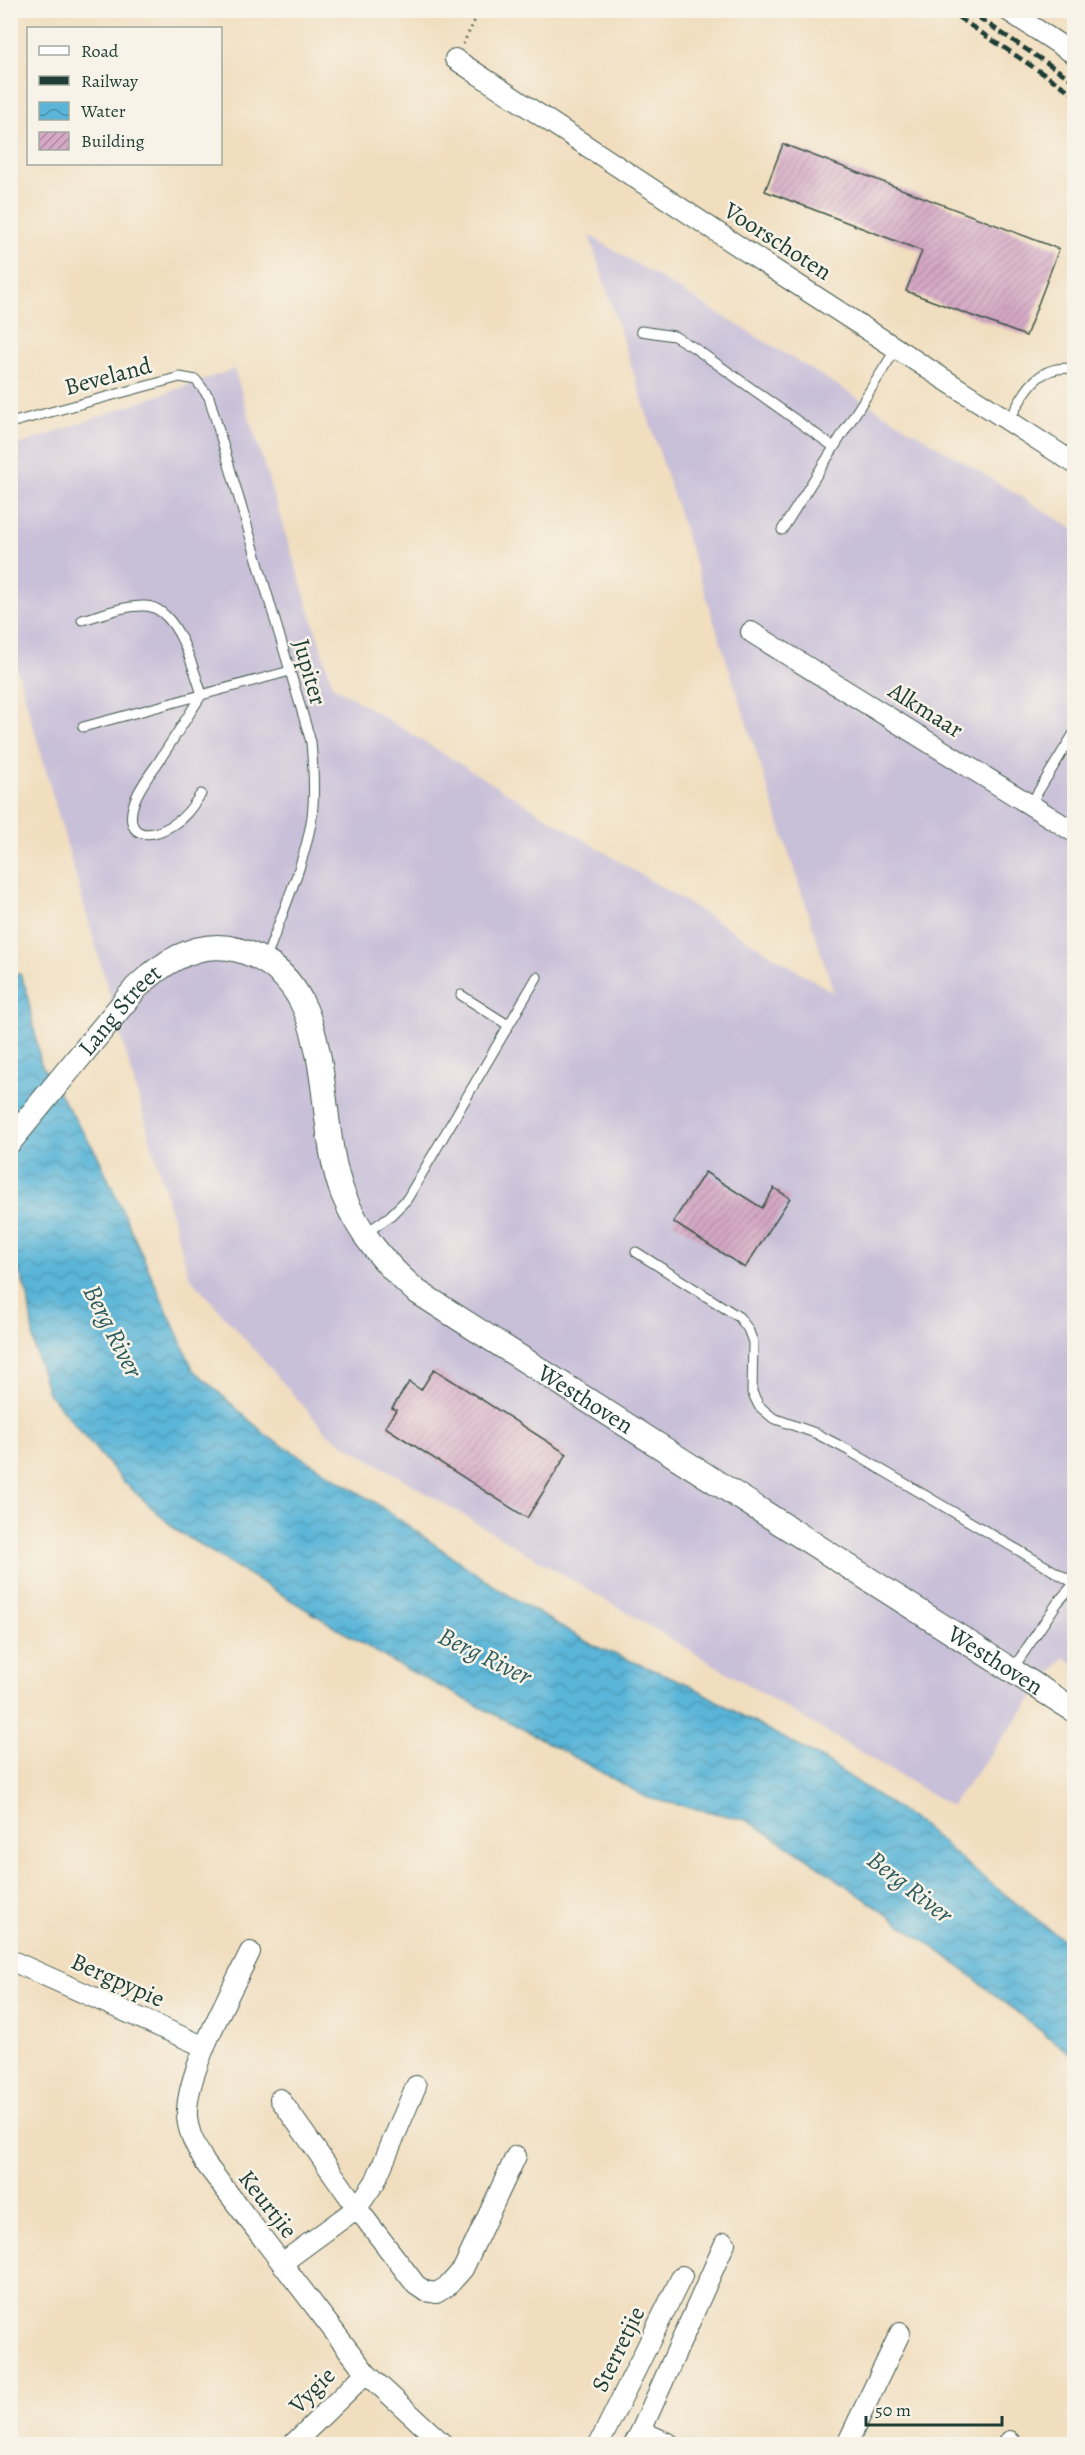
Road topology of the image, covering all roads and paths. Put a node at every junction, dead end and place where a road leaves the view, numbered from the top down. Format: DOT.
graph roads {
  1 [pos="480,10"];
  2 [pos="1007,10"];
  3 [pos="1074,54"];
  4 [pos="455,59"];
  5 [pos="641,331"];
  6 [pos="896,349"];
  7 [pos="1074,369"];
  8 [pos="209,397"];
  9 [pos="1009,421"];
  10 [pos="10,423"];
  11 [pos="834,447"];
  12 [pos="1074,463"];
  13 [pos="782,530"];
  14 [pos="82,620"];
  15 [pos="751,632"];
  16 [pos="290,670"];
  17 [pos="202,694"];
  18 [pos="83,727"];
  19 [pos="1074,733"];
  20 [pos="201,794"];
  21 [pos="1030,805"];
  22 [pos="1074,832"];
  23 [pos="266,959"];
  24 [pos="537,977"];
  25 [pos="461,995"];
  26 [pos="508,1025"];
  27 [pos="10,1141"];
  28 [pos="364,1235"];
  29 [pos="636,1252"];
  30 [pos="1074,1583"];
  31 [pos="1012,1670"];
  32 [pos="1074,1710"];
  33 [pos="250,1952"];
  34 [pos="10,1960"];
  35 [pos="205,2047"];
  36 [pos="416,2086"];
  37 [pos="280,2099"];
  38 [pos="516,2156"];
  39 [pos="357,2208"];
  40 [pos="724,2242"];
  41 [pos="282,2263"];
  42 [pos="682,2276"];
  43 [pos="900,2333"];
  44 [pos="366,2373"];
  45 [pos="638,2438"];
  46 [pos="293,2445"];
  47 [pos="443,2445"];
  48 [pos="599,2445"];
  49 [pos="670,2445"];
  50 [pos="847,2445"];
  1 -- 4 [label="path"];
  2 -- 3 [label="street"];
  4 -- 6 [label="street, Voorschoten"];
  5 -- 11 [label="lane"];
  6 -- 9 [label="street, Voorschoten"];
  6 -- 11 [label="lane"];
  7 -- 9 [label="lane"];
  8 -- 10 [label="lane, Beveland"];
  8 -- 16 [label="lane, Jupiter"];
  9 -- 12 [label="street, Voorschoten"];
  11 -- 13 [label="lane"];
  14 -- 17 [label="lane"];
  15 -- 21 [label="street, Alkmaar"];
  16 -- 17 [label="lane"];
  16 -- 23 [label="lane, Jupiter"];
  17 -- 18 [label="lane"];
  17 -- 20 [label="lane"];
  19 -- 21 [label="lane"];
  21 -- 22 [label="street, Alkmaar"];
  23 -- 27 [label="street, Lang Street"];
  23 -- 28 [label="street, Westhoven"];
  24 -- 26 [label="lane"];
  25 -- 26 [label="lane"];
  26 -- 28 [label="lane"];
  28 -- 31 [label="street, Westhoven"];
  29 -- 30 [label="lane"];
  30 -- 31 [label="lane"];
  31 -- 32 [label="street, Westhoven"];
  33 -- 35 [label="street, Keurtjie"];
  34 -- 35 [label="street, Bergpypie"];
  35 -- 41 [label="street, Keurtjie"];
  36 -- 39 [label="street"];
  37 -- 39 [label="street"];
  38 -- 39 [label="street"];
  39 -- 41 [label="street"];
  40 -- 45 [label="street"];
  41 -- 44 [label="street, Keurtjie"];
  42 -- 48 [label="street, Sterretjie"];
  43 -- 50 [label="street"];
  44 -- 46 [label="street, Vygie"];
  44 -- 47 [label="street, Keurtjie"];
  45 -- 49 [label="street"];
}
